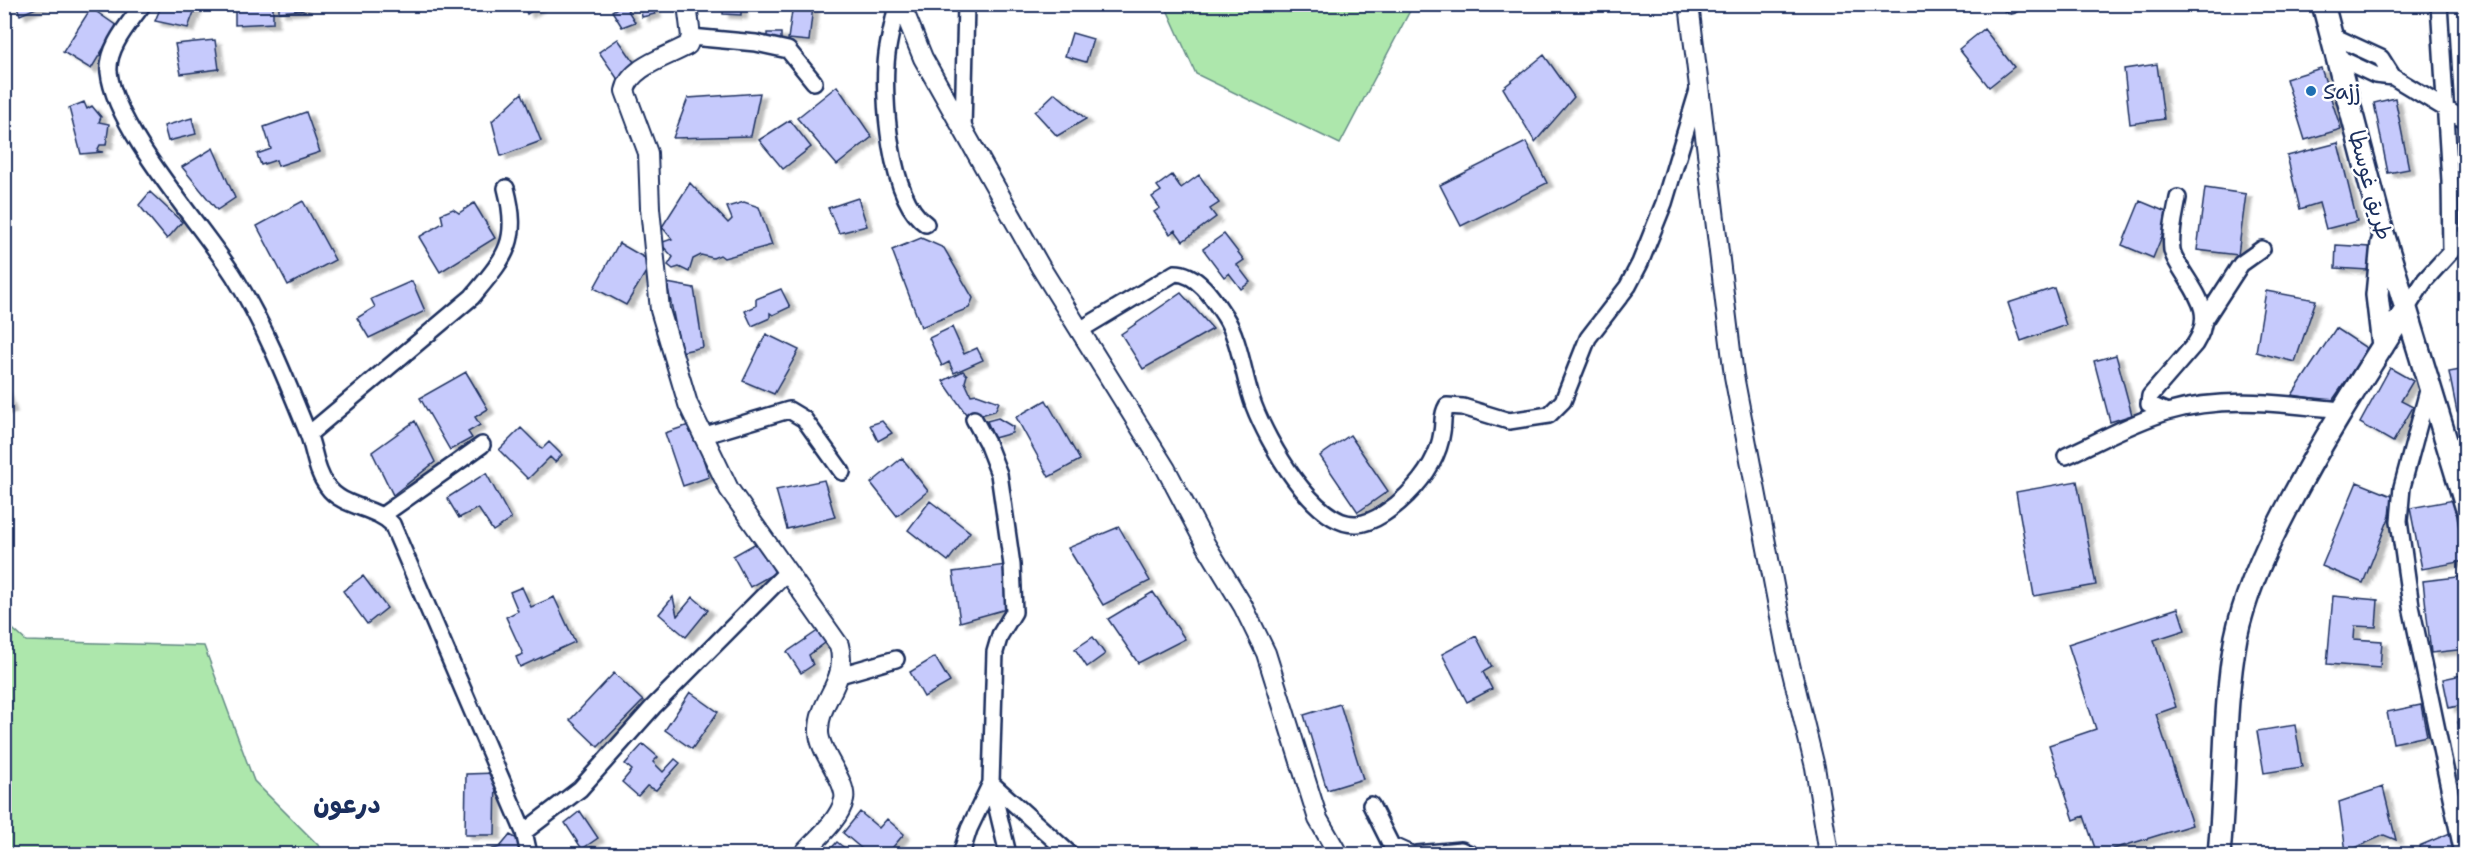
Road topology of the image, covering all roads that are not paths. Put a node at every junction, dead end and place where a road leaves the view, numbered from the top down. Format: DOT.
graph roads {
  1 [pos="143,4"];
  2 [pos="687,4"];
  3 [pos="899,4"];
  4 [pos="966,4"];
  5 [pos="1689,4"];
  6 [pos="2323,4"];
  7 [pos="2439,4"];
  8 [pos="2331,35"];
  9 [pos="691,37"];
  10 [pos="2337,57"];
  11 [pos="2392,77"];
  12 [pos="814,82"];
  13 [pos="1700,83"];
  14 [pos="2445,107"];
  15 [pos="2466,122"];
  16 [pos="963,129"];
  17 [pos="506,188"];
  18 [pos="2178,198"];
  19 [pos="926,224"];
  20 [pos="2383,233"];
  21 [pos="2466,235"];
  22 [pos="2262,249"];
  23 [pos="2451,252"];
  24 [pos="2405,311"];
  25 [pos="2204,321"];
  26 [pos="1080,330"];
  27 [pos="2383,346"];
  28 [pos="2429,387"];
  29 [pos="2341,410"];
  30 [pos="2167,412"];
  31 [pos="974,419"];
  32 [pos="309,434"];
  33 [pos="702,436"];
  34 [pos="482,445"];
  35 [pos="2066,456"];
  36 [pos="842,472"];
  37 [pos="2466,506"];
  38 [pos="383,515"];
  39 [pos="786,573"];
  40 [pos="896,659"];
  41 [pos="840,675"];
  42 [pos="992,783"];
  43 [pos="1371,805"];
  44 [pos="524,832"];
  45 [pos="529,855"];
  46 [pos="803,855"];
  47 [pos="961,855"];
  48 [pos="1008,855"];
  49 [pos="1070,855"];
  50 [pos="1338,855"];
  51 [pos="1411,855"];
  52 [pos="1417,855"];
  53 [pos="1470,855"];
  54 [pos="1829,855"];
  55 [pos="2219,855"];
  56 [pos="2463,855"];
  1 -- 32 [label="street"];
  2 -- 9 [label="street"];
  3 -- 16 [label="street"];
  3 -- 19 [label="street"];
  4 -- 16 [label="street"];
  5 -- 13 [label="street"];
  6 -- 8 [label="main road, طريق غوسطا"];
  7 -- 14 [label="street"];
  8 -- 10 [label="main road, طريق غوسطا"];
  8 -- 11 [label="street"];
  9 -- 12 [label="street"];
  9 -- 33 [label="street"];
  10 -- 11 [label="street"];
  10 -- 20 [label="main road, طريق غوسطا"];
  11 -- 14 [label="street"];
  13 -- 26 [label="street"];
  13 -- 54 [label="street"];
  14 -- 15 [label="street"];
  14 -- 23 [label="street"];
  16 -- 26 [label="street"];
  17 -- 32 [label="street"];
  18 -- 25 [label="street"];
  20 -- 24 [label="main road, طريق غوسطا"];
  20 -- 27 [label="main road"];
  21 -- 23 [label="street"];
  22 -- 25 [label="street"];
  23 -- 24 [label="street"];
  24 -- 27 [label="main road"];
  24 -- 28 [label="main road, طريق غوسطا"];
  25 -- 30 [label="street"];
  26 -- 50 [label="street"];
  27 -- 29 [label="main road"];
  28 -- 37 [label="main road, طريق غوسطا"];
  28 -- 56 [label="street"];
  29 -- 30 [label="street"];
  29 -- 55 [label="main road"];
  30 -- 35 [label="street"];
  31 -- 42 [label="street"];
  32 -- 38 [label="street"];
  33 -- 36 [label="street"];
  33 -- 39 [label="street"];
  34 -- 38 [label="street"];
  38 -- 44 [label="street"];
  39 -- 41 [label="street"];
  39 -- 44 [label="street"];
  40 -- 41 [label="street"];
  41 -- 46 [label="street"];
  42 -- 47 [label="street"];
  42 -- 48 [label="street"];
  42 -- 49 [label="street"];
  43 -- 51 [label="street"];
  44 -- 45 [label="street"];
  52 -- 53 [label="street"];
}
